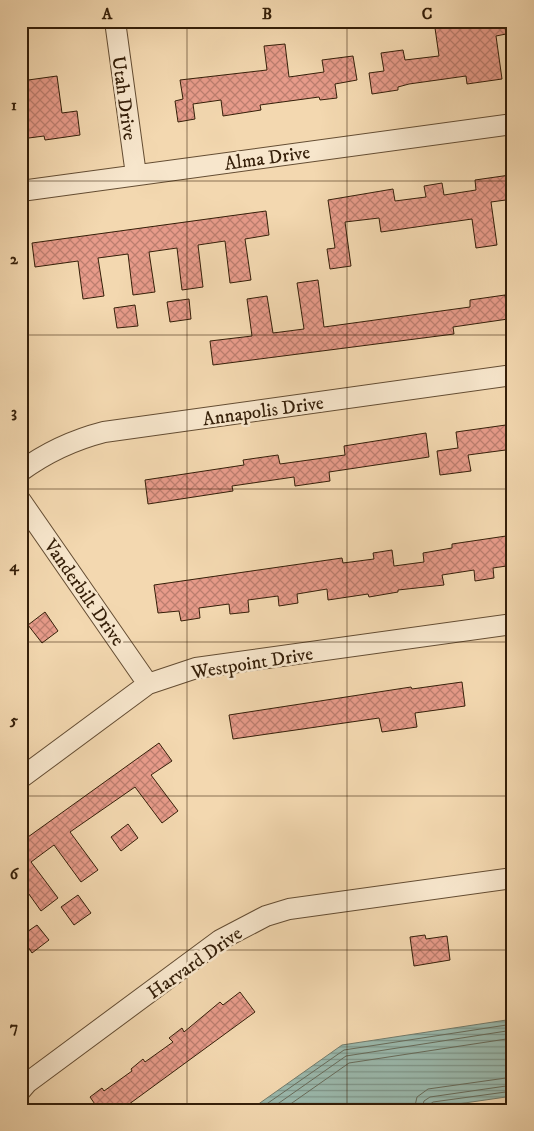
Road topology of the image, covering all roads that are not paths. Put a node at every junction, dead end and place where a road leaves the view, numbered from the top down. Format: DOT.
graph roads {
  1 [pos="115,21"];
  2 [pos="513,124"];
  3 [pos="136,175"];
  4 [pos="21,191"];
  5 [pos="513,374"];
  6 [pos="21,471"];
  7 [pos="21,500"];
  8 [pos="513,624"];
  9 [pos="148,684"];
  10 [pos="21,778"];
  11 [pos="513,878"];
  12 [pos="21,1090"];
  1 -- 3 [label="street, Utah Drive"];
  2 -- 3 [label="street, Alma Drive"];
  3 -- 4 [label="street, Alma Drive"];
  5 -- 6 [label="street, Annapolis Drive"];
  7 -- 9 [label="street, Vanderbilt Drive"];
  8 -- 9 [label="street, Westpoint Drive"];
  9 -- 10 [label="street, Westpoint Drive"];
  11 -- 12 [label="street, Harvard Drive"];
}
